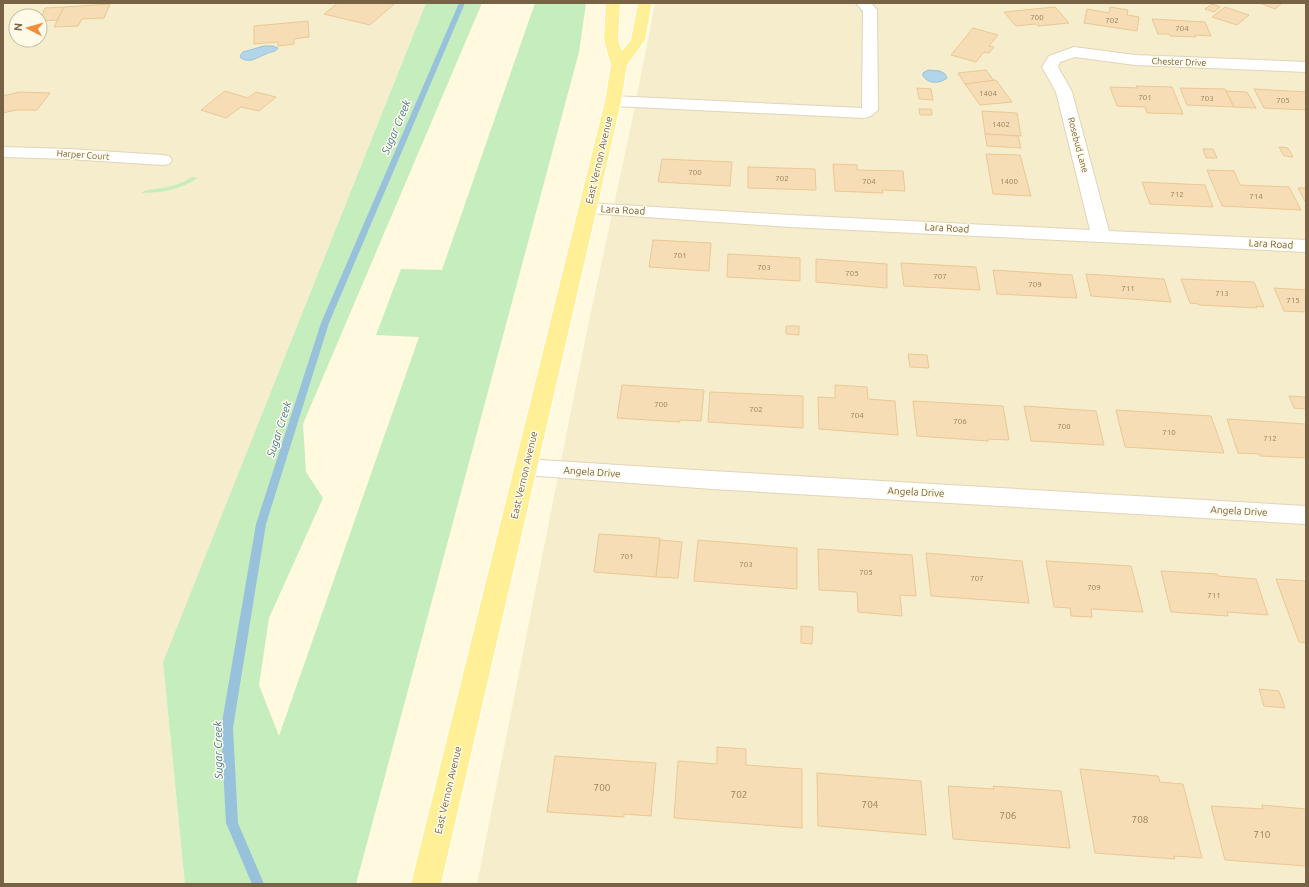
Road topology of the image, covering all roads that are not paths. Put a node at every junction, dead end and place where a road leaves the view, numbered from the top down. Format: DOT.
graph roads {
  1 [pos="613,3"];
  2 [pos="645,3"];
  3 [pos="863,3"];
  4 [pos="1054,59"];
  5 [pos="619,65"];
  6 [pos="1306,67"];
  7 [pos="613,101"];
  8 [pos="3,152"];
  9 [pos="163,160"];
  10 [pos="588,208"];
  11 [pos="1101,236"];
  12 [pos="1306,246"];
  13 [pos="525,467"];
  14 [pos="1306,515"];
  15 [pos="426,884"];
  1 -- 5 [label="main road, East Vernon Avenue"];
  2 -- 5 [label="main road, East Vernon Avenue"];
  3 -- 7 [label="street"];
  4 -- 6 [label="street, Chester Drive"];
  4 -- 11 [label="street, Rosebud Lane"];
  5 -- 7 [label="main road, East Vernon Avenue"];
  7 -- 10 [label="main road, East Vernon Avenue"];
  8 -- 9 [label="street, Harper Court"];
  10 -- 11 [label="street, Lara Road"];
  10 -- 13 [label="main road, East Vernon Avenue"];
  11 -- 12 [label="street, Lara Road"];
  13 -- 14 [label="street, Angela Drive"];
  13 -- 15 [label="main road, East Vernon Avenue"];
}
